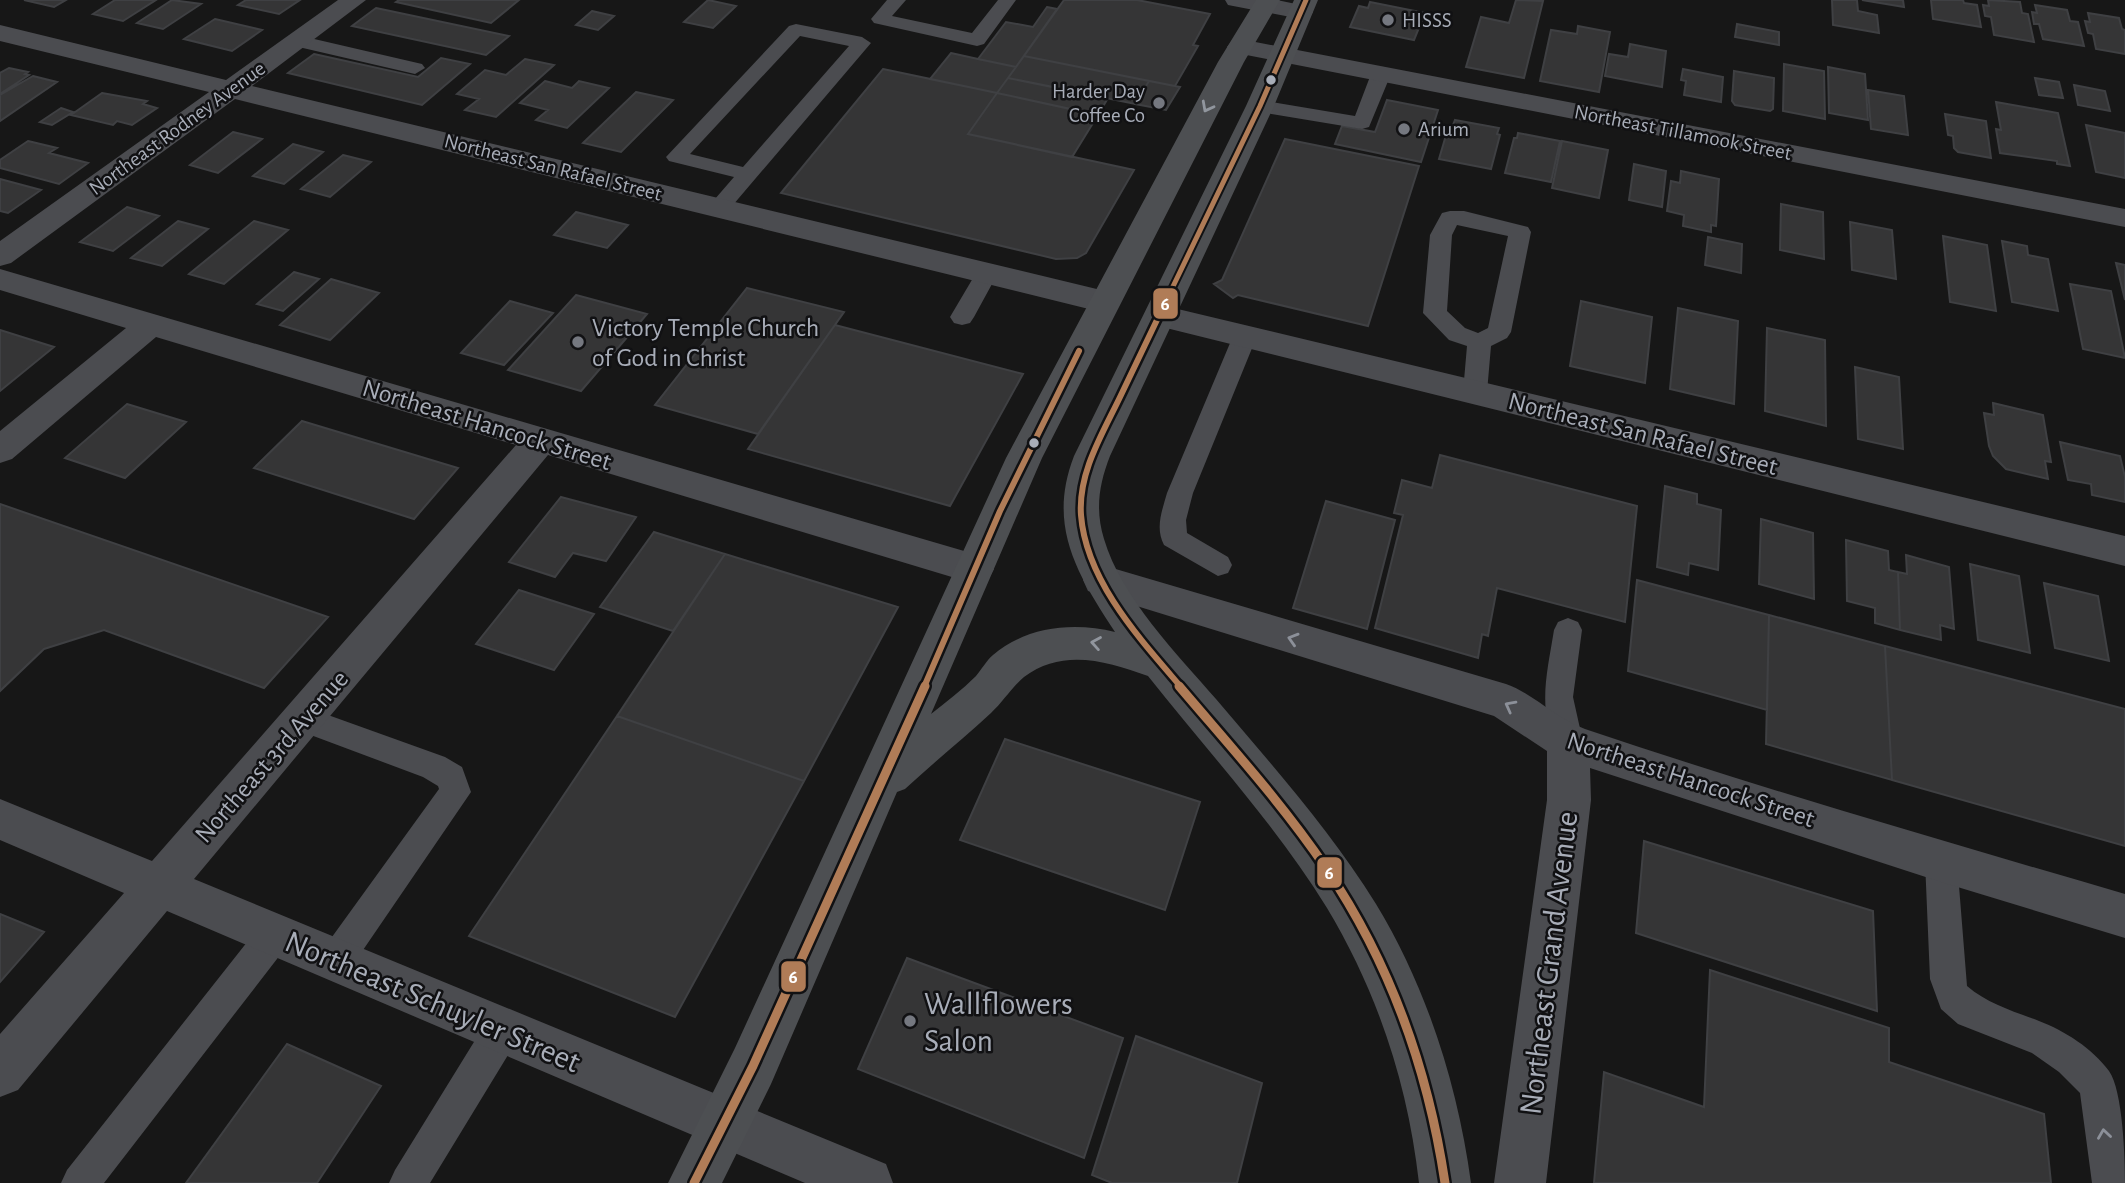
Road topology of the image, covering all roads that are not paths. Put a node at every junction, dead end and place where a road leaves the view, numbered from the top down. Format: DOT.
graph roads {
  1 [pos="354,0"];
  2 [pos="897,0"];
  3 [pos="1007,0"];
  4 [pos="1237,0"];
  5 [pos="1266,3"];
  6 [pos="1304,6"];
  7 [pos="0,33"];
  8 [pos="297,41"];
  9 [pos="1240,47"];
  10 [pos="1283,55"];
  11 [pos="415,68"];
  12 [pos="1381,74"];
  13 [pos="232,89"];
  14 [pos="1260,106"];
  15 [pos="748,174"];
  16 [pos="719,208"];
  17 [pos="2125,218"];
  18 [pos="0,256"];
  19 [pos="987,273"];
  20 [pos="0,279"];
  21 [pos="1105,302"];
  22 [pos="1161,316"];
  23 [pos="962,317"];
  24 [pos="151,324"];
  25 [pos="1245,336"];
  26 [pos="1479,342"];
  27 [pos="1475,392"];
  28 [pos="541,440"];
  29 [pos="0,450"];
  30 [pos="2125,551"];
  31 [pos="1218,565"];
  32 [pos="975,569"];
  33 [pos="1102,580"];
  34 [pos="1568,630"];
  35 [pos="1161,664"];
  36 [pos="303,719"];
  37 [pos="1568,742"];
  38 [pos="881,781"];
  39 [pos="0,819"];
  40 [pos="1941,861"];
  41 [pos="159,886"];
  42 [pos="2125,916"];
  43 [pos="275,934"];
  44 [pos="336,960"];
  45 [pos="502,1029"];
  46 [pos="0,1072"];
  47 [pos="724,1123"];
  48 [pos="80,1183"];
  49 [pos="408,1183"];
  50 [pos="694,1183"];
  51 [pos="867,1183"];
  52 [pos="1446,1183"];
  53 [pos="1520,1183"];
  54 [pos="2111,1183"];
  1 -- 8 [label="street, Northeast Rodney Avenue"];
  2 -- 3 [label="lane"];
  4 -- 5 [label="street"];
  5 -- 6 [label="street"];
  5 -- 9 [label="main road"];
  6 -- 10 [label="main road"];
  7 -- 13 [label="street, Northeast San Rafael Street"];
  8 -- 11 [label="lane"];
  8 -- 13 [label="street, Northeast Rodney Avenue"];
  9 -- 10 [label="street, Northeast Tillamook Street"];
  9 -- 21 [label="main road, one-way"];
  10 -- 12 [label="street, Northeast Tillamook Street"];
  10 -- 14 [label="main road"];
  12 -- 14 [label="lane"];
  12 -- 17 [label="street, Northeast Tillamook Street"];
  13 -- 16 [label="street, Northeast San Rafael Street"];
  13 -- 18 [label="street, Northeast Rodney Avenue"];
  14 -- 22 [label="main road"];
  15 -- 15 [label="lane"];
  15 -- 16 [label="lane"];
  16 -- 19 [label="street, Northeast San Rafael Street"];
  19 -- 21 [label="street, Northeast San Rafael Street"];
  19 -- 23 [label="lane"];
  20 -- 24 [label="street, Northeast Hancock Street"];
  21 -- 32 [label="main road"];
  22 -- 25 [label="street, Northeast San Rafael Street"];
  22 -- 33 [label="main road"];
  24 -- 28 [label="street, Northeast Hancock Street"];
  24 -- 29 [label="street"];
  25 -- 27 [label="street, Northeast San Rafael Street"];
  25 -- 31 [label="lane"];
  26 -- 26 [label="lane"];
  26 -- 27 [label="lane"];
  27 -- 30 [label="street, Northeast San Rafael Street"];
  28 -- 32 [label="street, Northeast Hancock Street"];
  28 -- 36 [label="street, Northeast 3rd Avenue"];
  32 -- 38 [label="main road"];
  33 -- 35 [label="main road"];
  37 -- 33 [label="street, Northeast Hancock Street, one-way"];
  34 -- 37 [label="lane"];
  35 -- 38 [label="main road, one-way"];
  35 -- 52 [label="main road"];
  36 -- 41 [label="street, Northeast 3rd Avenue"];
  36 -- 44 [label="lane"];
  37 -- 40 [label="street, Northeast Hancock Street"];
  37 -- 53 [label="street, Northeast Grand Avenue"];
  38 -- 47 [label="main road"];
  39 -- 41 [label="street, Northeast Schuyler Street"];
  40 -- 42 [label="street, Northeast Hancock Street"];
  54 -- 40 [label="lane, one-way"];
  41 -- 43 [label="street, Northeast Schuyler Street"];
  41 -- 46 [label="street, Northeast 3rd Avenue"];
  43 -- 44 [label="street, Northeast Schuyler Street"];
  43 -- 48 [label="lane"];
  44 -- 45 [label="street, Northeast Schuyler Street"];
  45 -- 47 [label="street, Northeast Schuyler Street"];
  45 -- 49 [label="lane"];
  47 -- 50 [label="main road"];
  47 -- 51 [label="street, Northeast Schuyler Street"];
}
